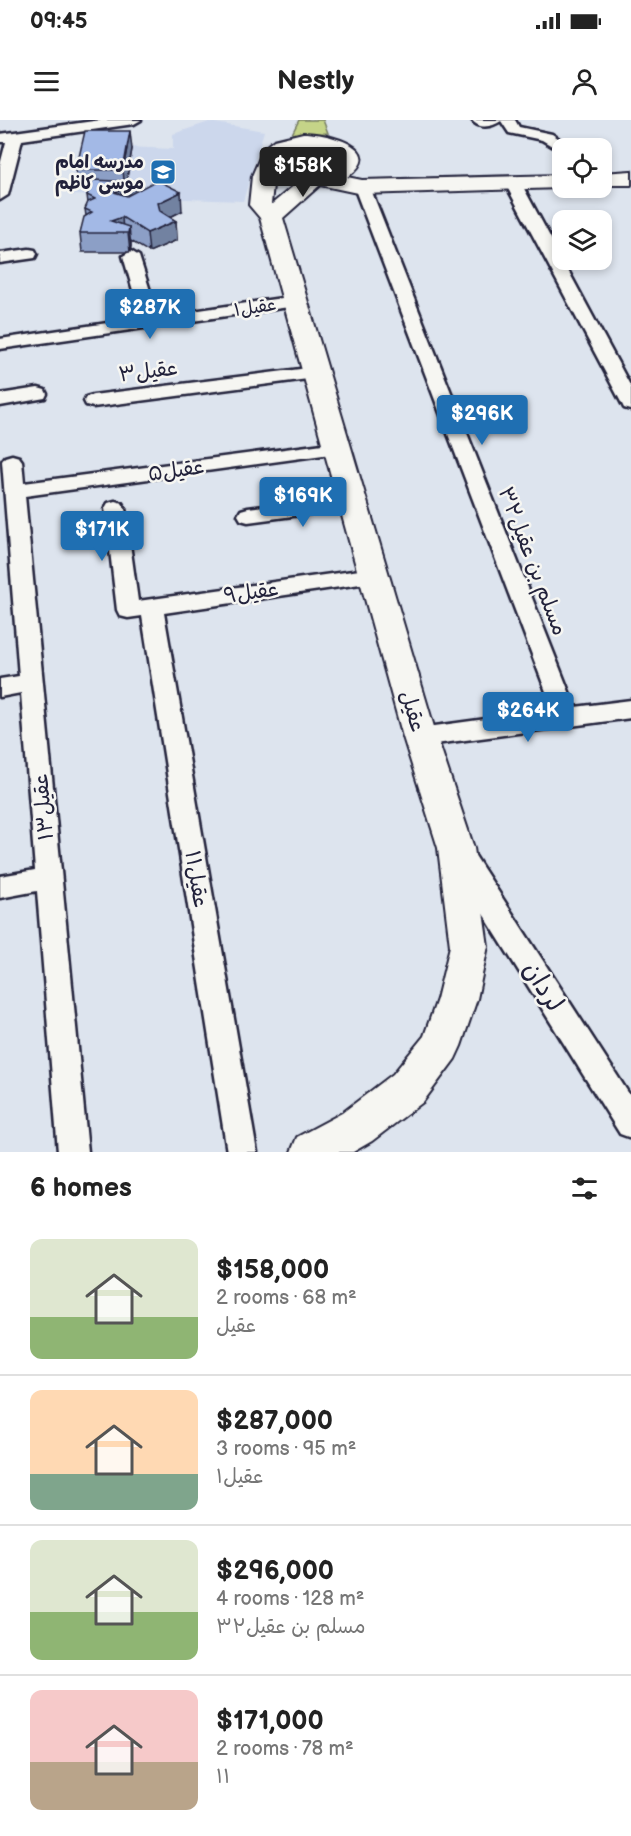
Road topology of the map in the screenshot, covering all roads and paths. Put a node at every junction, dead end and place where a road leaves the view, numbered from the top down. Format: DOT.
graph roads {
  1 [pos="134,120"];
  2 [pos="294,120"];
  3 [pos="331,120"];
  4 [pos="479,120"];
  5 [pos="495,120"];
  6 [pos="508,120"];
  7 [pos="8,137"];
  8 [pos="552,141"];
  9 [pos="276,153"];
  10 [pos="349,155"];
  11 [pos="316,178"];
  12 [pos="552,181"];
  13 [pos="513,183"];
  14 [pos="442,186"];
  15 [pos="362,188"];
  16 [pos="0,195"];
  17 [pos="271,216"];
  18 [pos="28,255"];
  19 [pos="131,256"];
  20 [pos="0,258"];
  21 [pos="296,301"];
  22 [pos="151,322"];
  23 [pos="0,344"];
  24 [pos="316,373"];
  25 [pos="38,394"];
  26 [pos="0,400"];
  27 [pos="93,401"];
  28 [pos="631,404"];
  29 [pos="338,448"];
  30 [pos="12,461"];
  31 [pos="15,491"];
  32 [pos="353,502"];
  33 [pos="115,508"];
  34 [pos="248,515"];
  35 [pos="374,575"];
  36 [pos="140,609"];
  37 [pos="32,683"];
  38 [pos="0,688"];
  39 [pos="629,712"];
  40 [pos="567,717"];
  41 [pos="420,737"];
  42 [pos="456,848"];
  43 [pos="49,878"];
  44 [pos="0,887"];
  45 [pos="631,1124"];
  46 [pos="73,1152"];
  47 [pos="243,1152"];
  48 [pos="312,1152"];
  1 -- 7 [label="street"];
  2 -- 9 [label="street"];
  3 -- 10 [label="street"];
  4 -- 5 [label="street"];
  6 -- 8 [label="street"];
  7 -- 16 [label="street"];
  9 -- 10 [label="street"];
  9 -- 11 [label="street"];
  9 -- 17 [label="street, عقیل"];
  10 -- 11 [label="street"];
  10 -- 14 [label="street"];
  11 -- 15 [label="street"];
  11 -- 17 [label="street"];
  12 -- 13 [label="street"];
  13 -- 14 [label="street"];
  13 -- 28 [label="street"];
  14 -- 15 [label="street"];
  15 -- 40 [label="street, مسلم بن عقیل۳۲"];
  17 -- 21 [label="street, عقیل"];
  18 -- 20 [label="street"];
  19 -- 22 [label="street"];
  21 -- 22 [label="street, عقیل۱"];
  21 -- 24 [label="street, عقیل"];
  22 -- 23 [label="street, عقیل۱"];
  24 -- 27 [label="street, عقیل۳"];
  24 -- 29 [label="street, عقیل"];
  25 -- 26 [label="street"];
  29 -- 31 [label="street, عقیل۵"];
  29 -- 32 [label="street, عقیل"];
  30 -- 31 [label="street, عقیل۱۳"];
  31 -- 37 [label="street, عقیل۱۳"];
  32 -- 34 [label="street"];
  32 -- 35 [label="street, عقیل"];
  33 -- 36 [label="street, عقیل۱۱"];
  35 -- 36 [label="street, عقیل۹"];
  35 -- 41 [label="street, عقیل"];
  36 -- 47 [label="street, عقیل۱۱"];
  37 -- 38 [label="street"];
  37 -- 43 [label="street, عقیل۱۳"];
  39 -- 40 [label="street"];
  40 -- 41 [label="street"];
  41 -- 42 [label="street, عقیل"];
  42 -- 45 [label="street, لردان"];
  42 -- 48 [label="street, عقیل"];
  43 -- 44 [label="street"];
  43 -- 46 [label="street, عقیل۱۳"];
}
